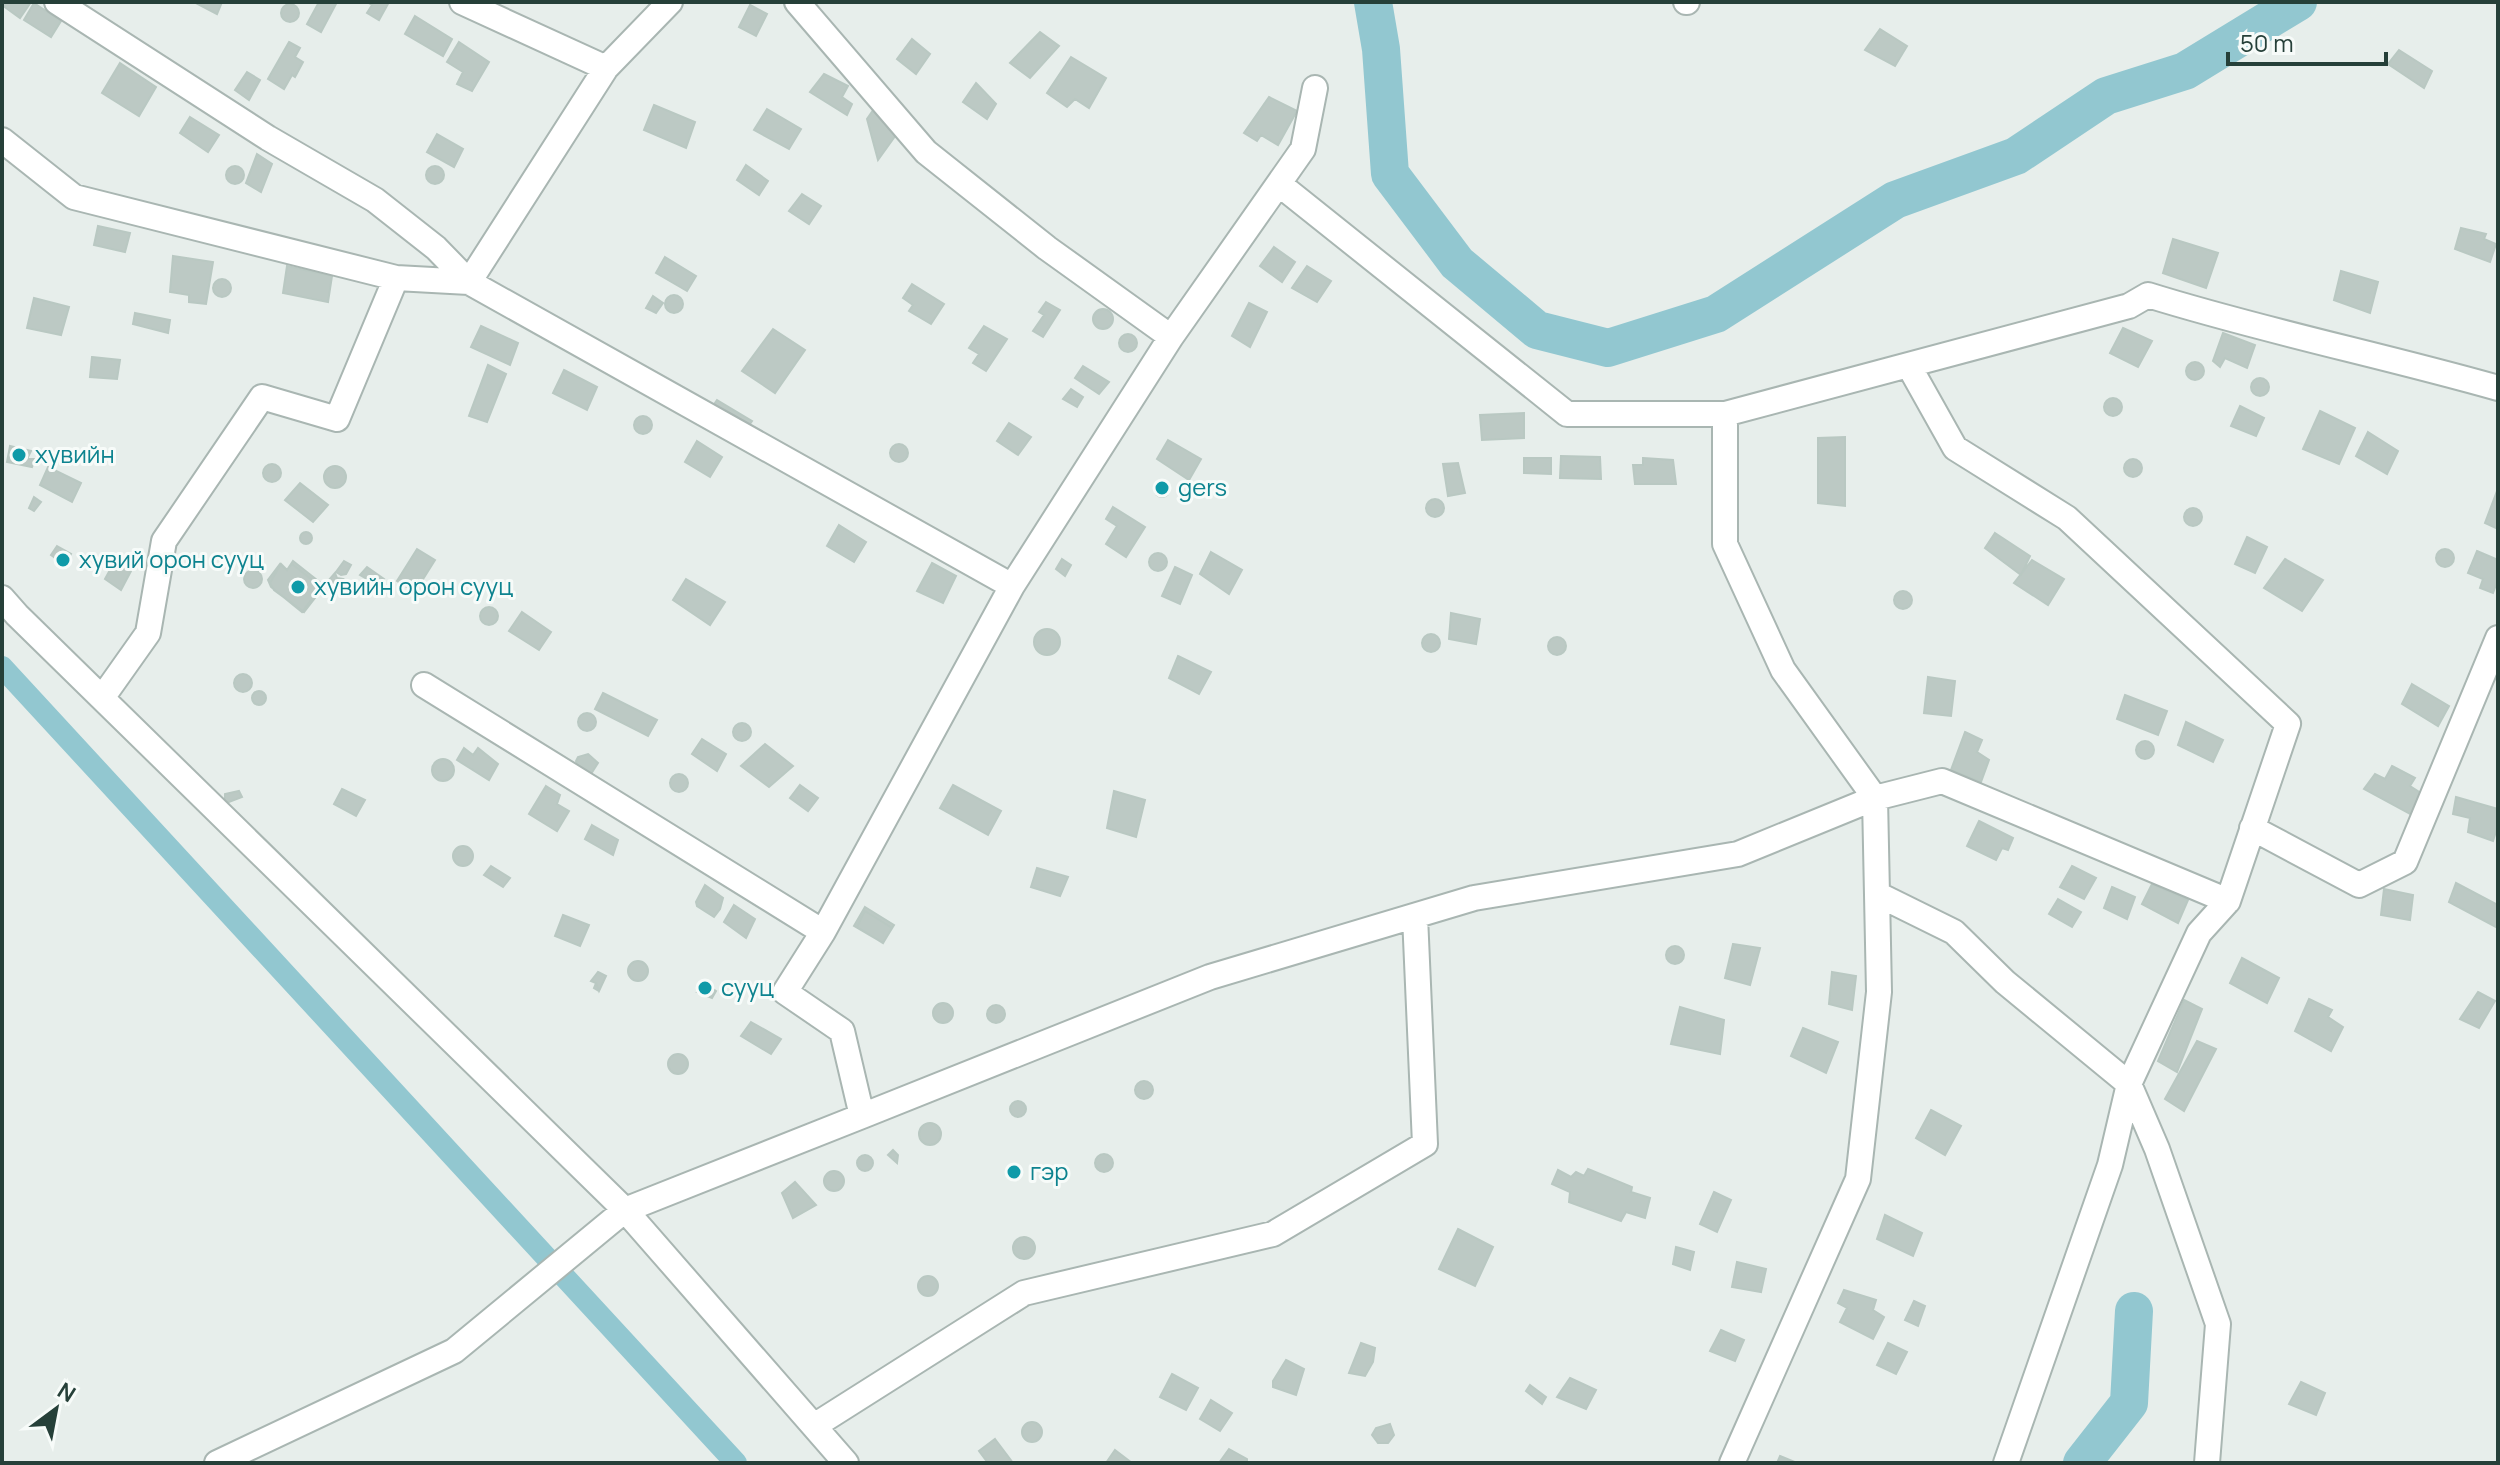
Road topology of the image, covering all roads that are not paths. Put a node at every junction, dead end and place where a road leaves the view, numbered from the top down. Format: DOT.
graph roads {
  1 [pos="57,2"];
  2 [pos="462,2"];
  3 [pos="670,2"];
  4 [pos="797,2"];
  5 [pos="606,68"];
  6 [pos="1315,88"];
  7 [pos="2,140"];
  8 [pos="1279,184"];
  9 [pos="396,278"];
  10 [pos="469,282"];
  11 [pos="1171,337"];
  12 [pos="1909,366"];
  13 [pos="2498,388"];
  14 [pos="1725,414"];
  15 [pos="1012,586"];
  16 [pos="2,598"];
  17 [pos="2498,638"];
  18 [pos="424,685"];
  19 [pos="102,698"];
  20 [pos="1875,798"];
  21 [pos="2252,828"];
  22 [pos="1877,894"];
  23 [pos="2228,901"];
  24 [pos="1415,916"];
  25 [pos="823,932"];
  26 [pos="2129,1084"];
  27 [pos="862,1116"];
  28 [pos="625,1210"];
  29 [pos="814,1426"];
  30 [pos="217,1463"];
  31 [pos="846,1463"];
  32 [pos="1732,1463"];
  33 [pos="2006,1463"];
  34 [pos="2207,1463"];
  1 -- 10 [label="street"];
  2 -- 5 [label="street"];
  3 -- 5 [label="street"];
  4 -- 11 [label="street"];
  5 -- 10 [label="street"];
  6 -- 8 [label="street"];
  7 -- 9 [label="street"];
  8 -- 11 [label="street"];
  8 -- 14 [label="street"];
  9 -- 10 [label="street"];
  9 -- 19 [label="street"];
  10 -- 15 [label="street"];
  11 -- 15 [label="street"];
  12 -- 13 [label="street"];
  12 -- 14 [label="street"];
  12 -- 21 [label="street"];
  14 -- 20 [label="street"];
  15 -- 25 [label="street"];
  16 -- 19 [label="street"];
  17 -- 21 [label="street"];
  18 -- 25 [label="street"];
  19 -- 28 [label="street"];
  20 -- 22 [label="street"];
  20 -- 23 [label="street"];
  20 -- 24 [label="street"];
  21 -- 23 [label="street"];
  22 -- 26 [label="street"];
  22 -- 32 [label="street"];
  23 -- 26 [label="street"];
  24 -- 27 [label="street"];
  24 -- 29 [label="street"];
  25 -- 27 [label="street"];
  26 -- 33 [label="street"];
  26 -- 34 [label="street"];
  27 -- 28 [label="street"];
  28 -- 29 [label="street"];
  28 -- 30 [label="street"];
  29 -- 31 [label="street"];
}
